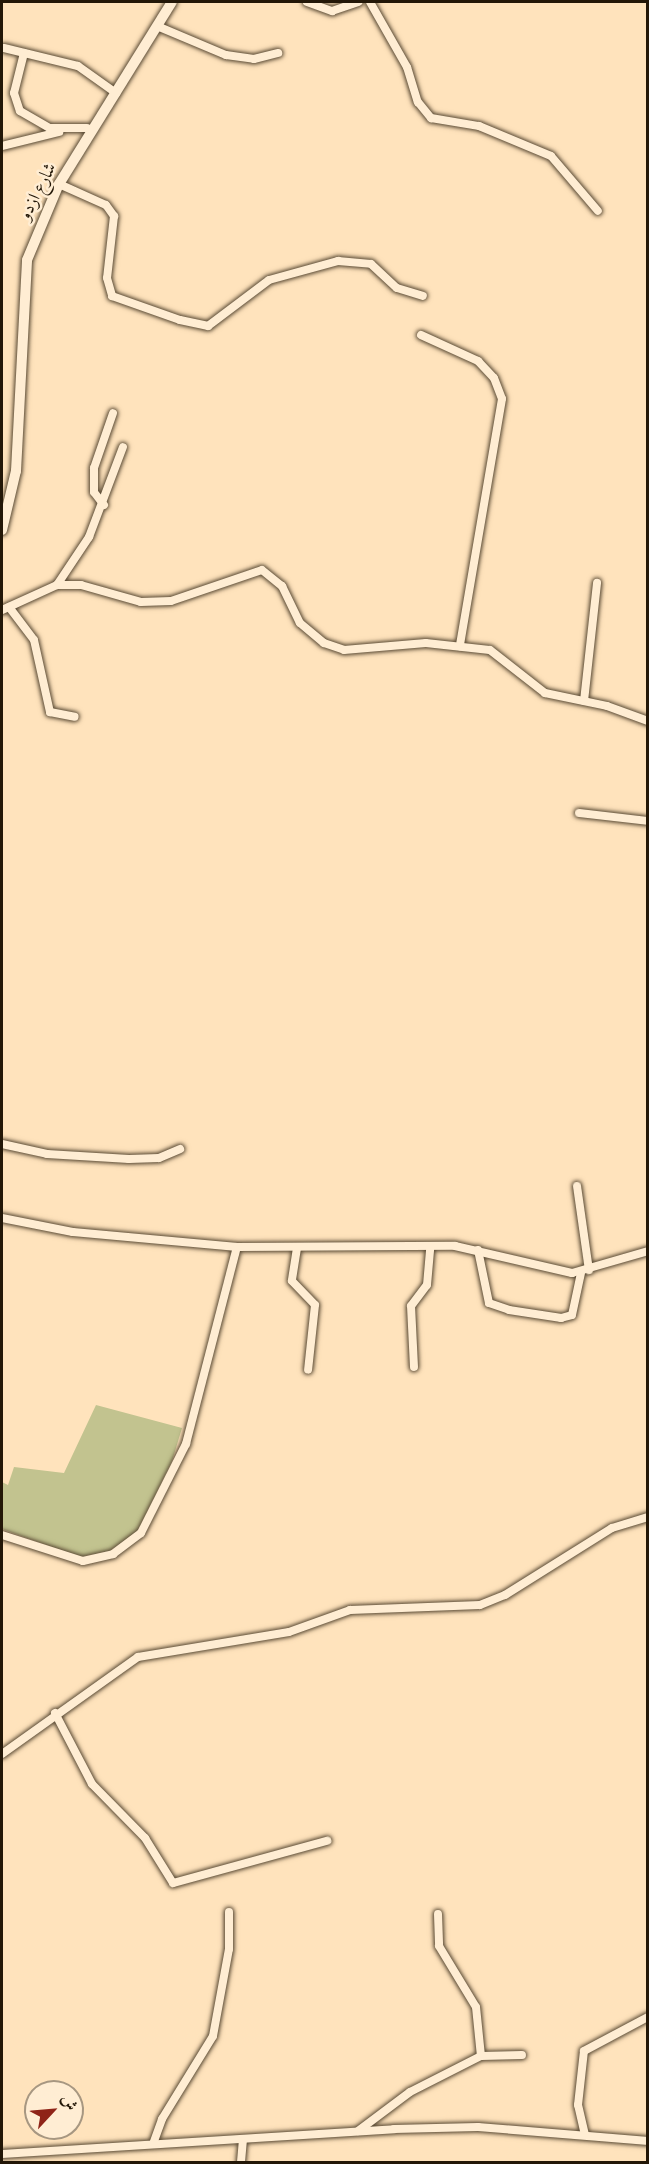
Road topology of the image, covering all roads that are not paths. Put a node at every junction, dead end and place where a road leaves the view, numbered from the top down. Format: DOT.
graph roads {
  1 [pos="172,2"];
  2 [pos="307,2"];
  3 [pos="358,2"];
  4 [pos="370,2"];
  5 [pos="157,26"];
  6 [pos="4,48"];
  7 [pos="24,53"];
  8 [pos="278,53"];
  9 [pos="116,93"];
  10 [pos="92,126"];
  11 [pos="2,146"];
  12 [pos="59,184"];
  13 [pos="598,211"];
  14 [pos="423,296"];
  15 [pos="421,335"];
  16 [pos="113,413"];
  17 [pos="123,447"];
  18 [pos="104,505"];
  19 [pos="2,530"];
  20 [pos="597,583"];
  21 [pos="57,585"];
  22 [pos="5,608"];
  23 [pos="460,646"];
  24 [pos="584,701"];
  25 [pos="75,717"];
  26 [pos="648,721"];
  27 [pos="579,813"];
  28 [pos="648,821"];
  29 [pos="2,1144"];
  30 [pos="180,1149"];
  31 [pos="577,1186"];
  32 [pos="2,1218"];
  33 [pos="237,1247"];
  34 [pos="430,1247"];
  35 [pos="297,1248"];
  36 [pos="478,1250"];
  37 [pos="648,1251"];
  38 [pos="585,1271"];
  39 [pos="414,1367"];
  40 [pos="308,1370"];
  41 [pos="648,1516"];
  42 [pos="2,1535"];
  43 [pos="55,1713"];
  44 [pos="2,1754"];
  45 [pos="327,1841"];
  46 [pos="229,1911"];
  47 [pos="438,1914"];
  48 [pos="648,2017"];
  49 [pos="522,2055"];
  50 [pos="481,2056"];
  51 [pos="358,2131"];
  52 [pos="585,2134"];
  53 [pos="243,2139"];
  54 [pos="648,2141"];
  55 [pos="153,2144"];
  56 [pos="2,2154"];
  57 [pos="241,2163"];
  1 -- 5 [label="street, شارع ازدو"];
  2 -- 3 [label="street"];
  4 -- 13 [label="street"];
  5 -- 8 [label="street"];
  5 -- 9 [label="street, شارع ازدو"];
  6 -- 7 [label="street"];
  7 -- 9 [label="street"];
  7 -- 10 [label="street"];
  9 -- 10 [label="street, شارع ازدو"];
  10 -- 11 [label="street"];
  10 -- 12 [label="street, شارع ازدو"];
  12 -- 14 [label="street"];
  12 -- 19 [label="street, شارع ازدو"];
  15 -- 23 [label="street"];
  16 -- 18 [label="street"];
  17 -- 18 [label="street"];
  18 -- 21 [label="street"];
  20 -- 24 [label="street"];
  21 -- 22 [label="street"];
  21 -- 23 [label="street"];
  22 -- 25 [label="street"];
  23 -- 24 [label="street"];
  24 -- 26 [label="street"];
  27 -- 28 [label="street"];
  29 -- 30 [label="street"];
  31 -- 38 [label="street"];
  32 -- 33 [label="street"];
  33 -- 35 [label="street"];
  33 -- 42 [label="street"];
  34 -- 35 [label="street"];
  34 -- 36 [label="street"];
  34 -- 39 [label="street"];
  35 -- 40 [label="street"];
  36 -- 38 [label="street"];
  36 -- 38 [label="street"];
  37 -- 38 [label="street"];
  41 -- 43 [label="street"];
  43 -- 44 [label="street"];
  43 -- 45 [label="street"];
  46 -- 55 [label="street"];
  47 -- 50 [label="street"];
  48 -- 52 [label="street"];
  49 -- 50 [label="street"];
  50 -- 51 [label="street"];
  51 -- 52 [label="street"];
  51 -- 53 [label="street"];
  52 -- 54 [label="street"];
  53 -- 55 [label="street"];
  53 -- 57 [label="street"];
  55 -- 56 [label="street"];
}
